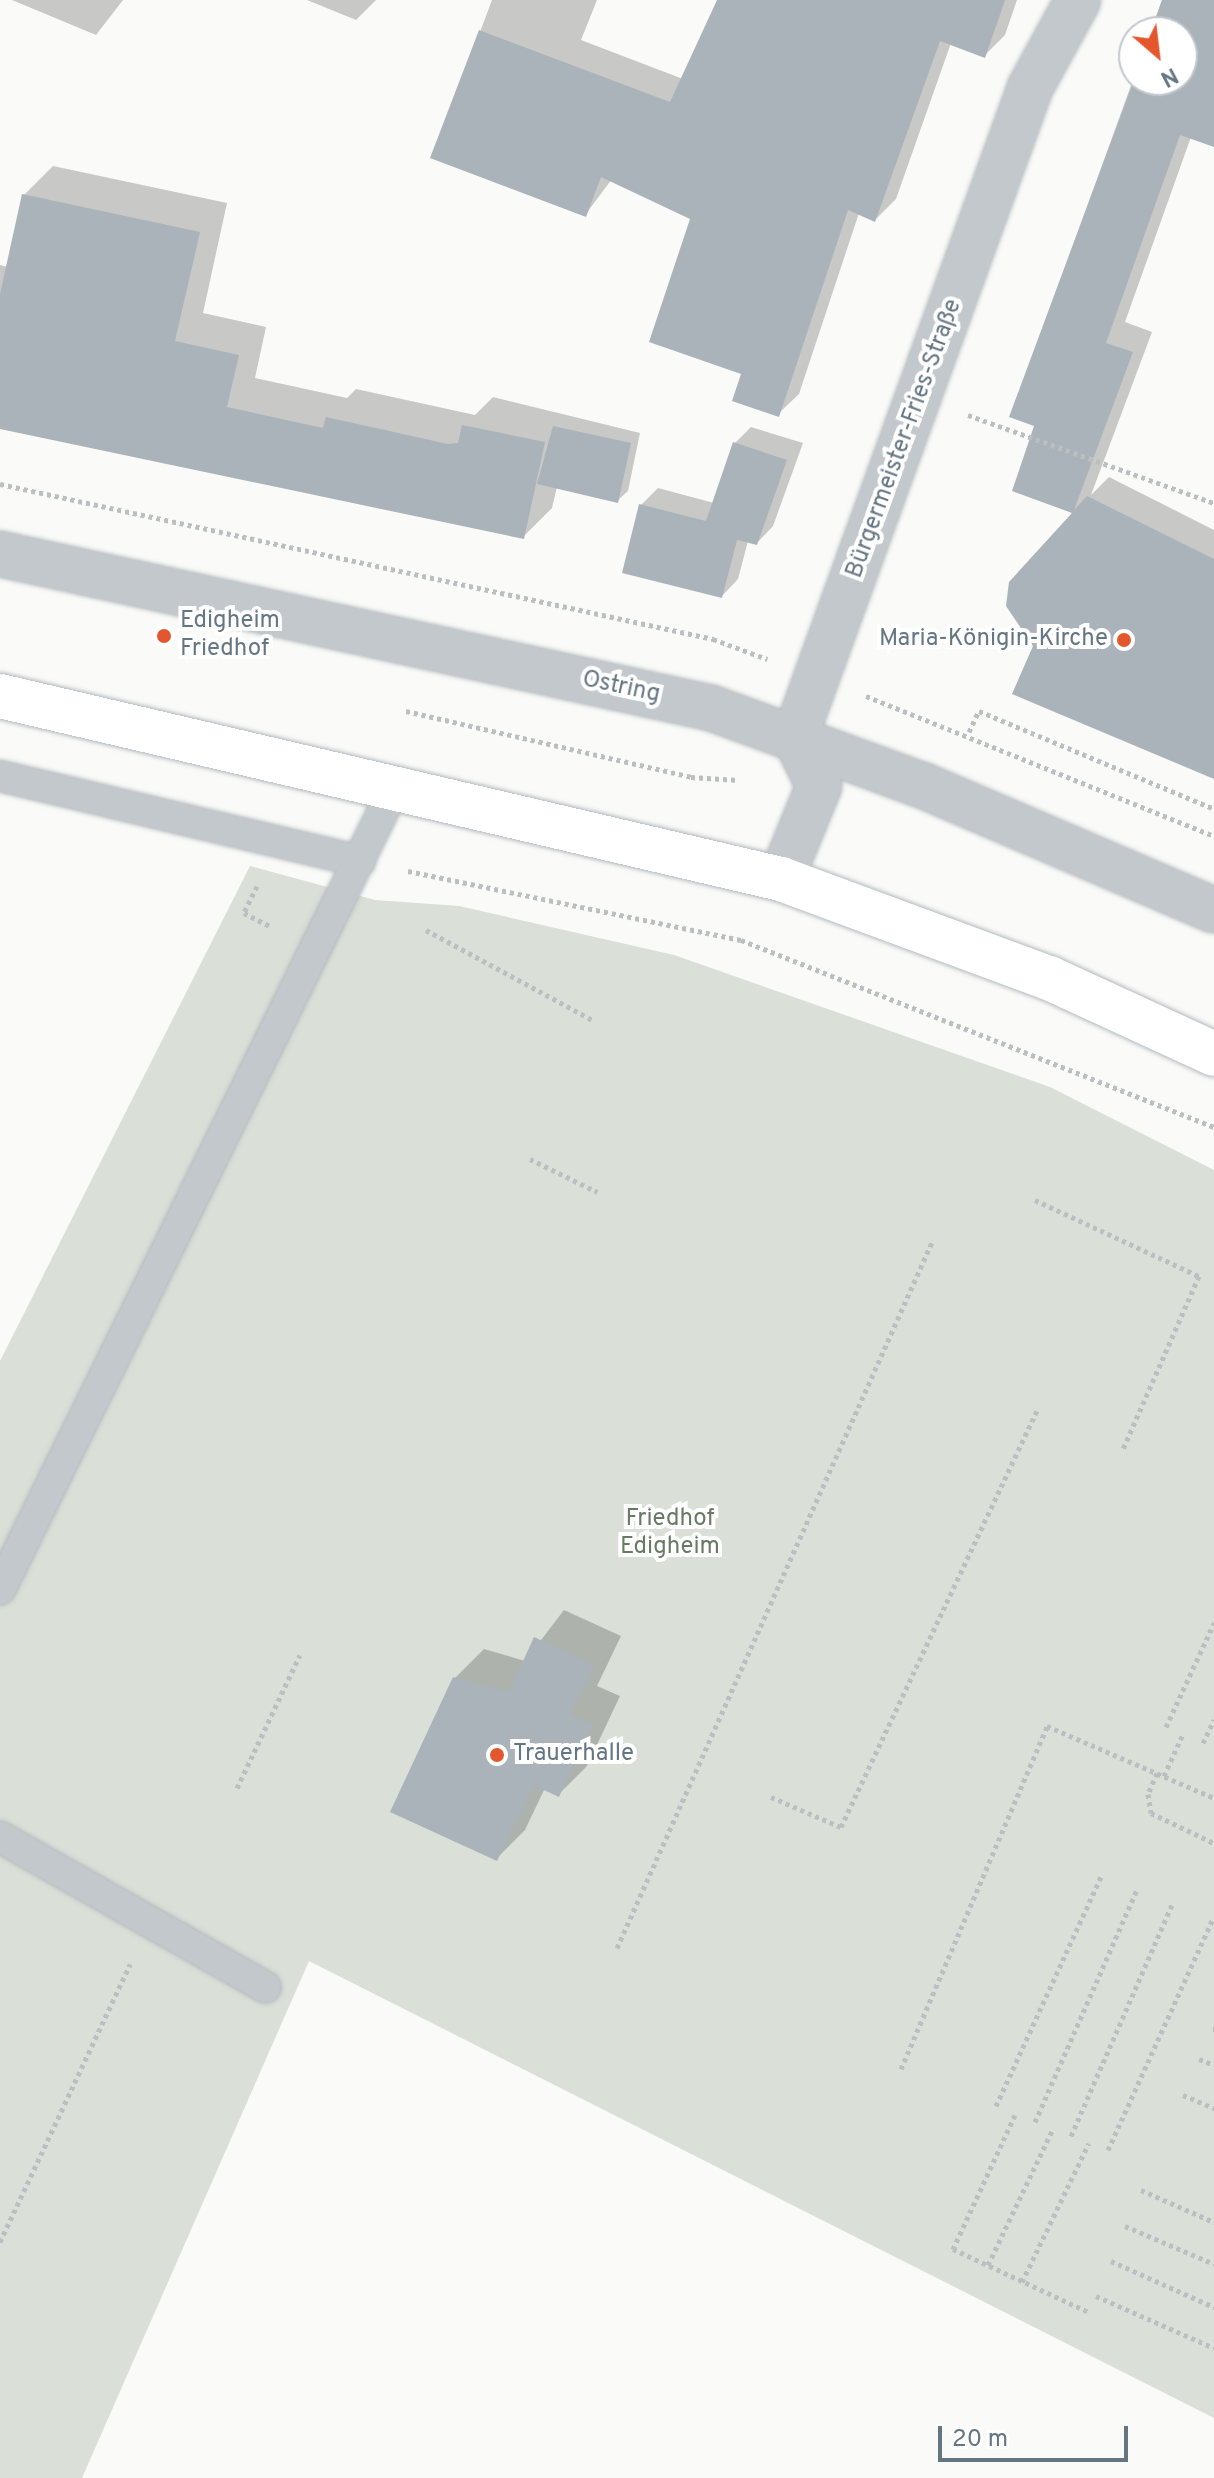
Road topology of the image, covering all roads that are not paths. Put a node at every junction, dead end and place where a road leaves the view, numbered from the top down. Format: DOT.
graph roads {
  1 [pos="1078,0"];
  2 [pos="0,554"];
  3 [pos="0,696"];
  4 [pos="795,737"];
  5 [pos="0,776"];
  6 [pos="396,785"];
  7 [pos="360,861"];
  8 [pos="781,879"];
  9 [pos="1214,910"];
  10 [pos="1214,1054"];
  11 [pos="0,1589"];
  12 [pos="0,1837"];
  13 [pos="265,1987"];
  1 -- 4 [label="street, Bürgermeister-Fries-Straße"];
  2 -- 4 [label="street, Ostring"];
  3 -- 6 [label="street"];
  4 -- 8 [label="street"];
  4 -- 9 [label="street, Ostring"];
  5 -- 7 [label="lane"];
  6 -- 7 [label="lane"];
  6 -- 8 [label="street"];
  7 -- 11 [label="lane"];
  8 -- 10 [label="street"];
  12 -- 13 [label="lane"];
}
